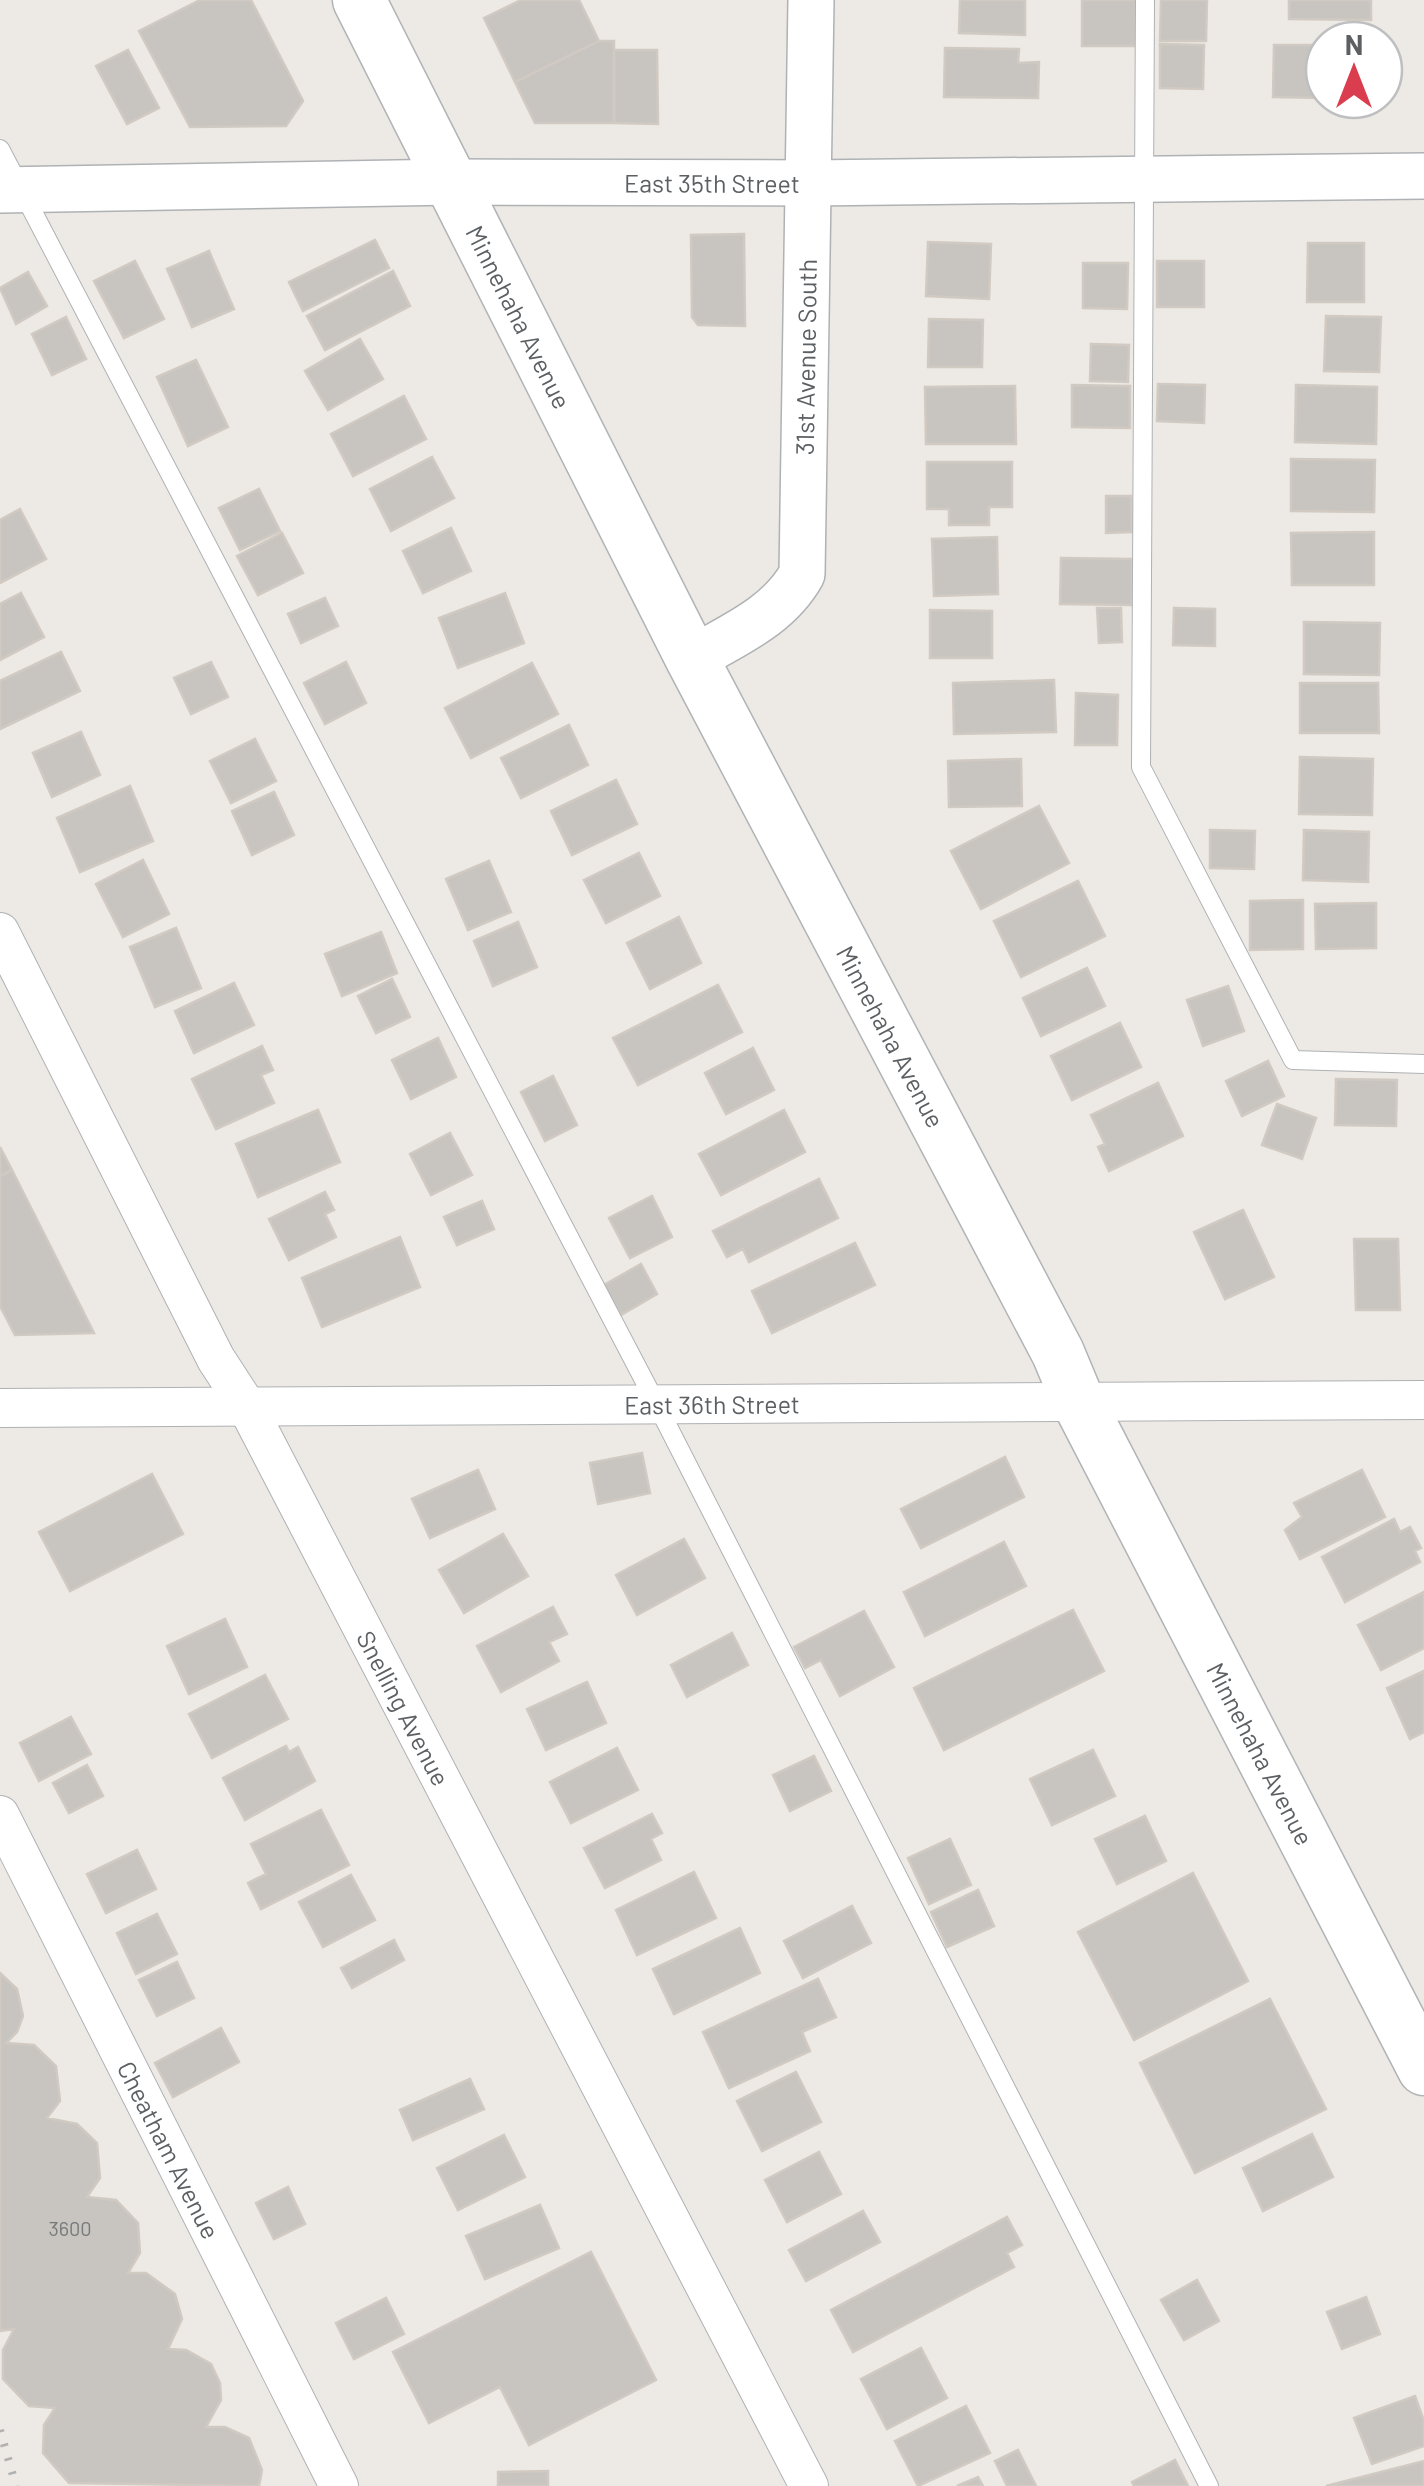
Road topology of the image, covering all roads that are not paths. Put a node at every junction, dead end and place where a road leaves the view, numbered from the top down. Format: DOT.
graph roads {
  1 [pos="359,0"];
  2 [pos="811,0"];
  3 [pos="1145,0"];
  4 [pos="0,149"];
  5 [pos="1424,176"];
  6 [pos="1144,178"];
  7 [pos="453,182"];
  8 [pos="809,183"];
  9 [pos="11,190"];
  10 [pos="692,659"];
  11 [pos="0,932"];
  12 [pos="1424,1064"];
  13 [pos="1424,1400"];
  14 [pos="1078,1401"];
  15 [pos="246,1406"];
  16 [pos="657,1406"];
  17 [pos="0,1408"];
  18 [pos="0,1815"];
  19 [pos="1424,2068"];
  20 [pos="339,2486"];
  21 [pos="808,2486"];
  22 [pos="1210,2486"];
  1 -- 7 [label="main road, Minnehaha Avenue"];
  2 -- 8 [label="street, 31st Avenue South"];
  3 -- 6 [label="lane"];
  4 -- 9 [label="lane"];
  5 -- 6 [label="street, East 35th Street"];
  6 -- 8 [label="street, East 35th Street"];
  6 -- 12 [label="lane"];
  7 -- 8 [label="street, East 35th Street"];
  7 -- 9 [label="street, East 35th Street"];
  7 -- 10 [label="main road, Minnehaha Avenue"];
  8 -- 10 [label="street, 31st Avenue South"];
  9 -- 16 [label="lane"];
  10 -- 14 [label="main road, Minnehaha Avenue"];
  11 -- 15 [label="street, Snelling Avenue"];
  13 -- 14 [label="street, East 36th Street"];
  14 -- 16 [label="street, East 36th Street"];
  14 -- 19 [label="main road, Minnehaha Avenue"];
  15 -- 16 [label="street, East 36th Street"];
  15 -- 17 [label="street, East 36th Street"];
  15 -- 21 [label="street, Snelling Avenue"];
  16 -- 22 [label="lane"];
  18 -- 20 [label="street, Cheatham Avenue"];
}
